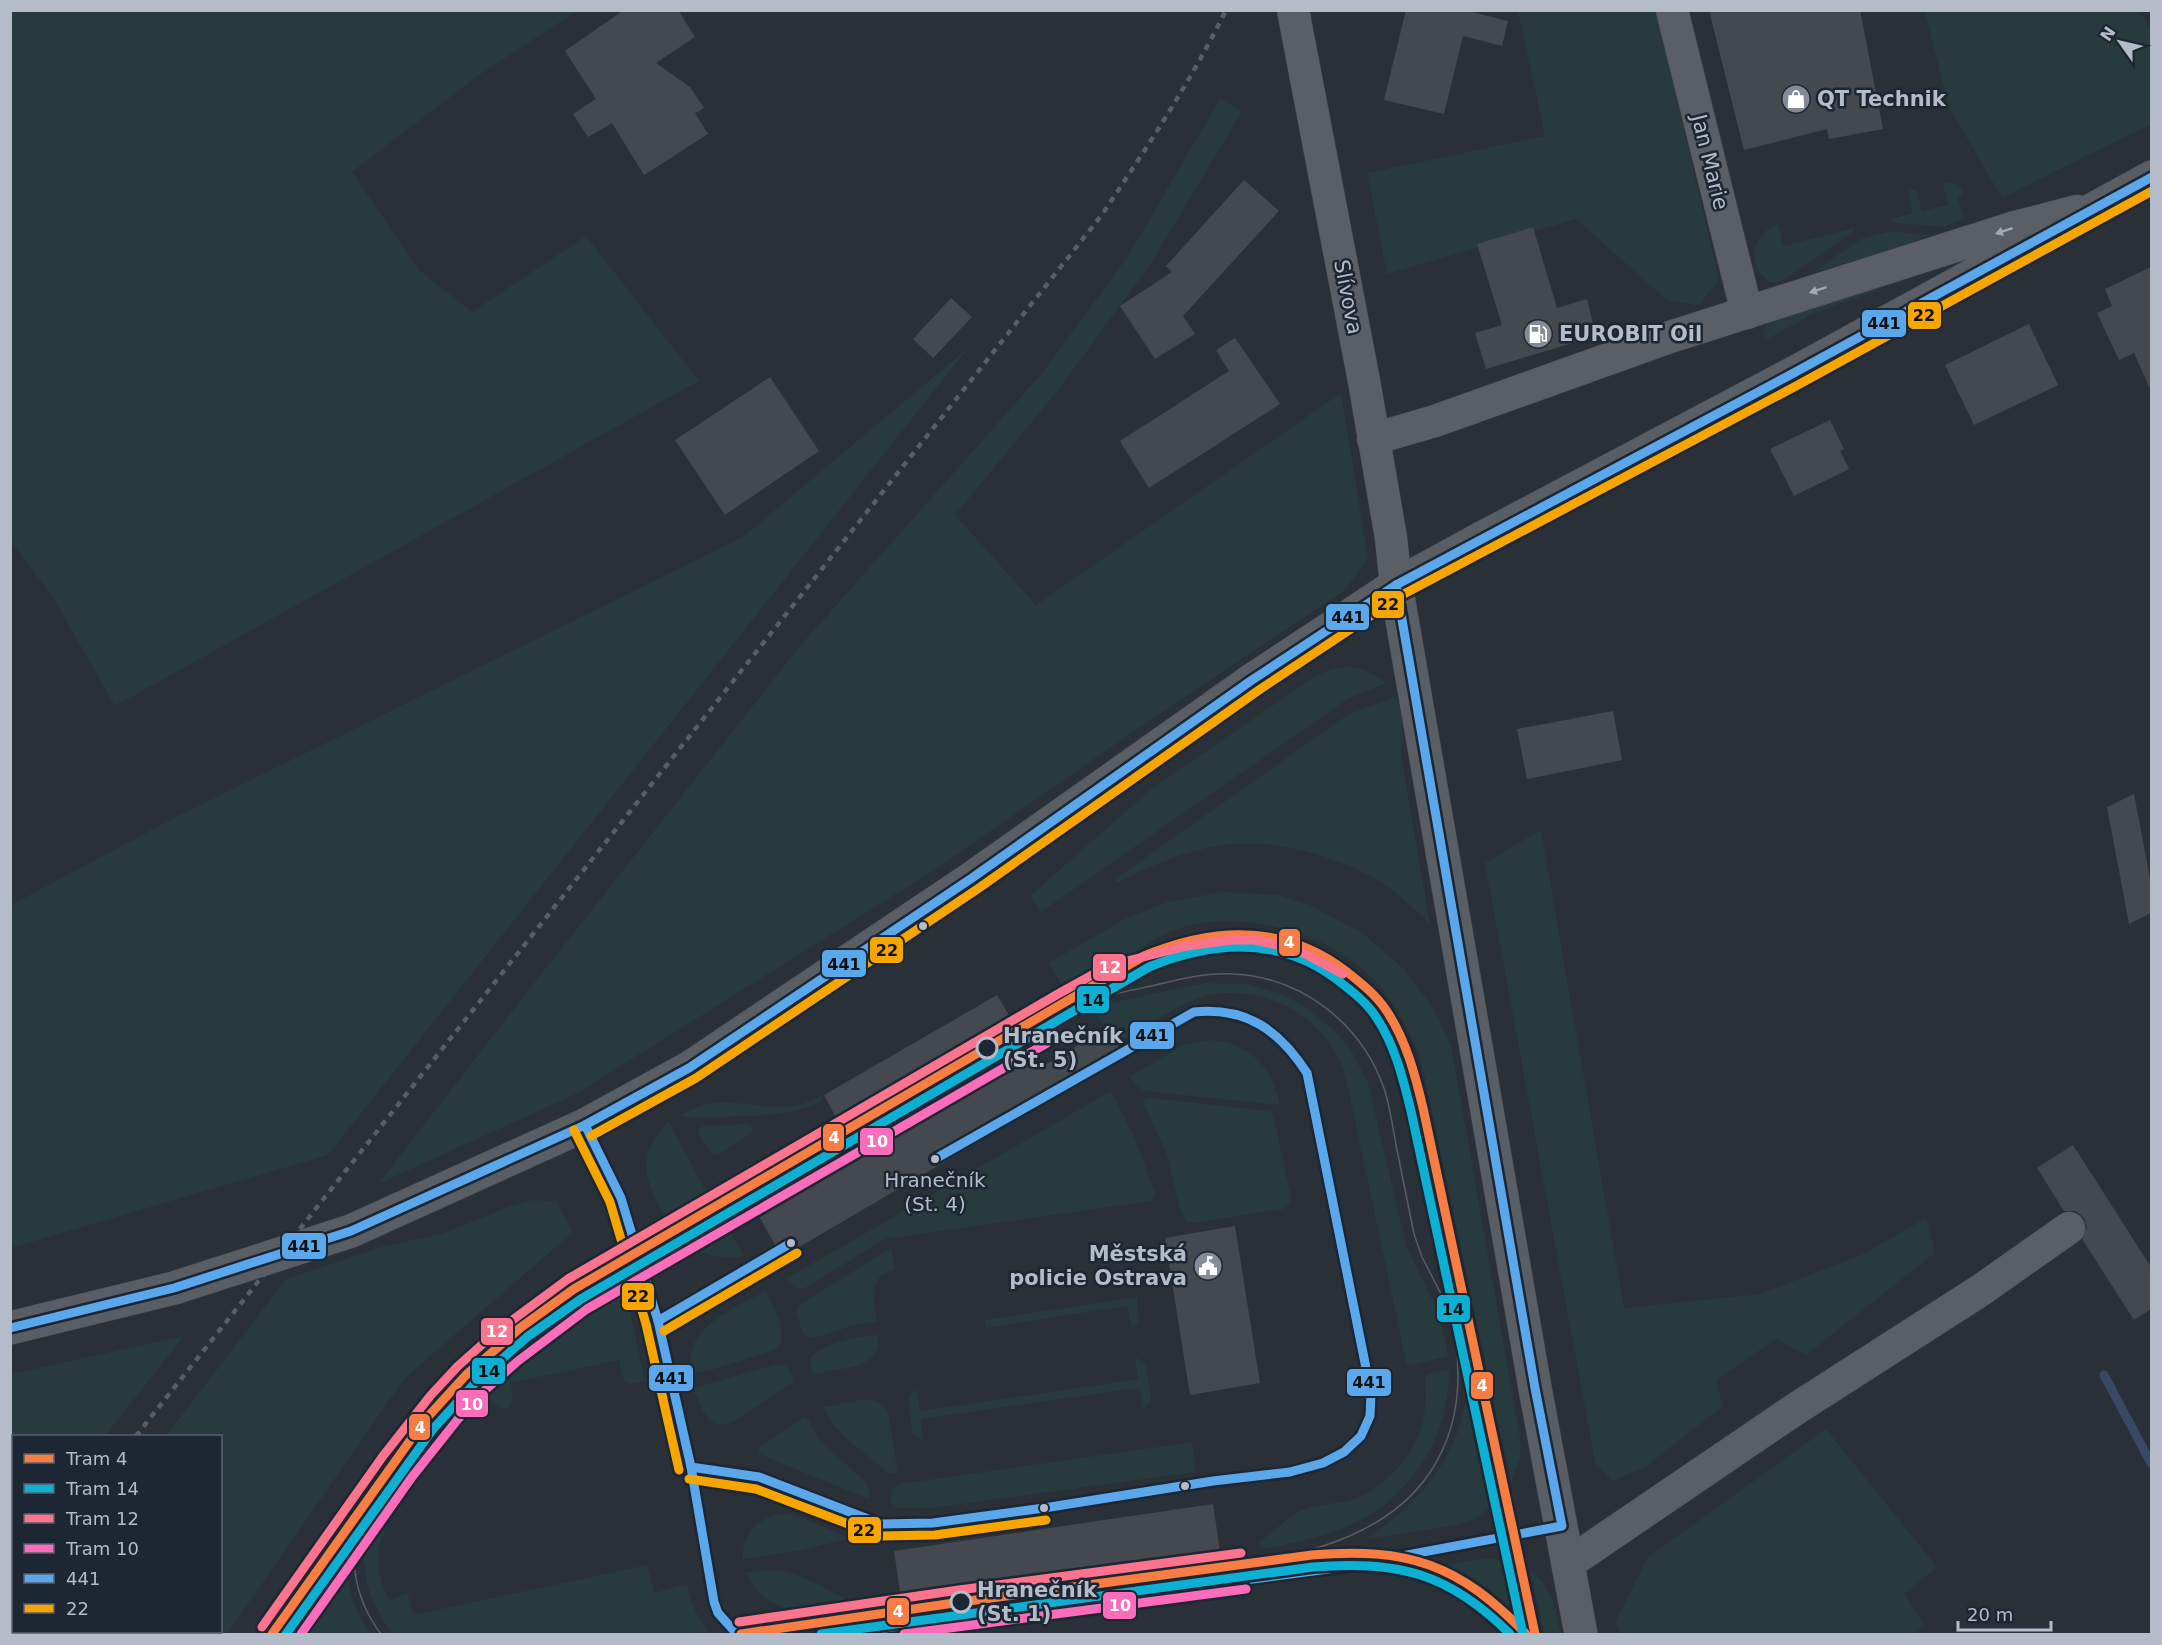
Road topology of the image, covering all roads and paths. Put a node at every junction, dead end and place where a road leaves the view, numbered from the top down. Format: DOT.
graph roads {
  1 [pos="1293,10"];
  2 [pos="1672,10"];
  3 [pos="2151,177"];
  4 [pos="2101,205"];
  5 [pos="1747,313"];
  6 [pos="1372,439"];
  7 [pos="1396,585"];
  8 [pos="2069,1228"];
  9 [pos="10,1328"];
  10 [pos="1569,1563"];
  11 [pos="1581,1635"];
  1 -- 6 [label="street, Slívova"];
  2 -- 5 [label="street, Jan Marie"];
  3 -- 4 [label="main road"];
  4 -- 5 [label="street, one-way"];
  4 -- 7 [label="main road"];
  5 -- 6 [label="street"];
  6 -- 7 [label="street, Slívova"];
  7 -- 9 [label="main road"];
  7 -- 10 [label="main road"];
  8 -- 10 [label="street"];
  10 -- 11 [label="main road"];
}
